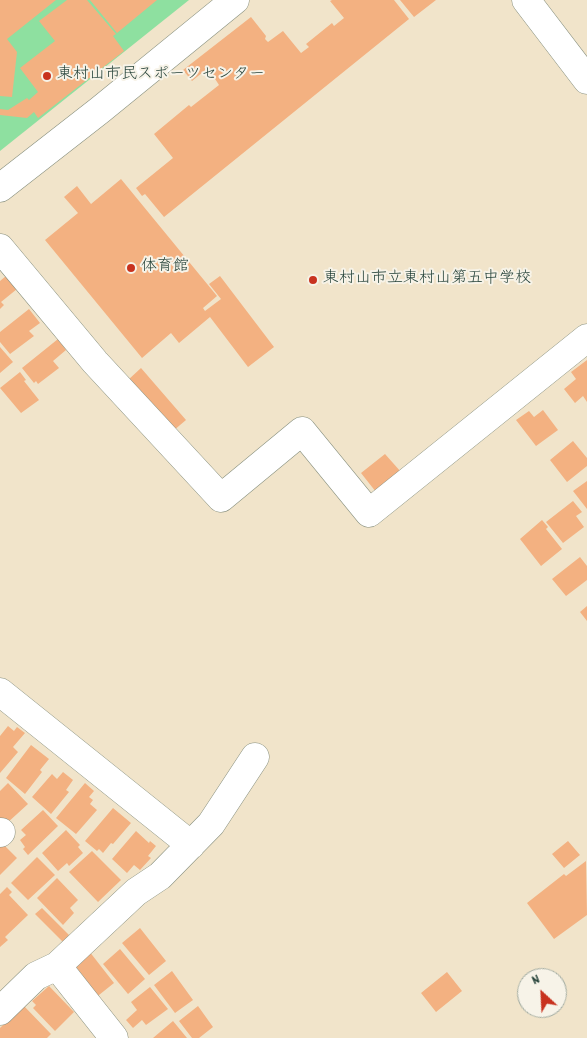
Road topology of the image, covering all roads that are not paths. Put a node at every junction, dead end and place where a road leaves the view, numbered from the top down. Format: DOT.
graph roads {
  1 [pos="235,0"];
  2 [pos="526,0"];
  3 [pos="587,80"];
  4 [pos="0,188"];
  5 [pos="0,248"];
  6 [pos="587,338"];
  7 [pos="0,692"];
  8 [pos="255,758"];
  9 [pos="191,845"];
  10 [pos="57,966"];
  11 [pos="0,1011"];
  12 [pos="114,1038"];
  1 -- 4 [label="street"];
  2 -- 3 [label="street"];
  5 -- 6 [label="street"];
  7 -- 9 [label="street"];
  8 -- 9 [label="street"];
  9 -- 10 [label="street"];
  10 -- 11 [label="street"];
  10 -- 12 [label="street"];
}
